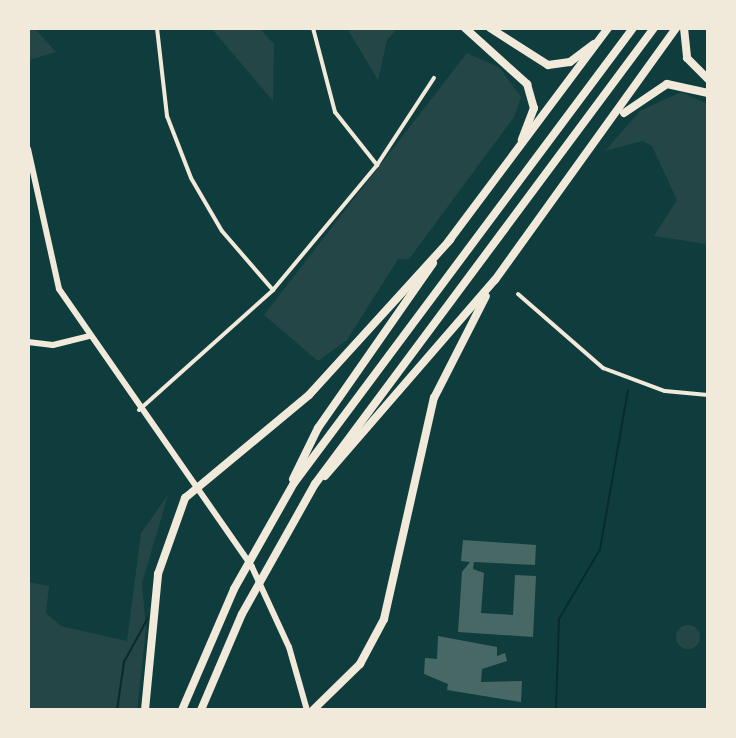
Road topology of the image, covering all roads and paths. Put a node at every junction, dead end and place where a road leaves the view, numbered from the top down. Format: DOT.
graph roads {
  1 [pos="157,28"];
  2 [pos="313,28"];
  3 [pos="465,28"];
  4 [pos="490,28"];
  5 [pos="608,28"];
  6 [pos="633,28"];
  7 [pos="654,28"];
  8 [pos="676,28"];
  9 [pos="684,28"];
  10 [pos="601,38"];
  11 [pos="434,78"];
  12 [pos="708,79"];
  13 [pos="708,93"];
  14 [pos="615,122"];
  15 [pos="28,149"];
  16 [pos="518,150"];
  17 [pos="377,165"];
  18 [pos="450,240"];
  19 [pos="495,280"];
  20 [pos="273,290"];
  21 [pos="518,294"];
  22 [pos="88,336"];
  23 [pos="28,342"];
  24 [pos="708,395"];
  25 [pos="139,410"];
  26 [pos="315,484"];
  27 [pos="194,486"];
  28 [pos="286,496"];
  29 [pos="145,710"];
  30 [pos="182,710"];
  31 [pos="201,710"];
  32 [pos="310,710"];
  1 -- 20 [label="street"];
  2 -- 17 [label="street"];
  3 -- 16 [label="highway"];
  4 -- 10 [label="highway"];
  5 -- 10 [label="highway"];
  6 -- 28 [label="highway"];
  7 -- 26 [label="highway"];
  8 -- 14 [label="highway"];
  9 -- 12 [label="highway"];
  10 -- 16 [label="highway"];
  11 -- 17 [label="street"];
  13 -- 14 [label="highway"];
  14 -- 19 [label="highway"];
  15 -- 22 [label="street"];
  16 -- 18 [label="highway"];
  17 -- 20 [label="street"];
  18 -- 27 [label="highway"];
  18 -- 28 [label="highway"];
  19 -- 26 [label="highway"];
  19 -- 32 [label="highway"];
  20 -- 25 [label="street"];
  21 -- 24 [label="street"];
  22 -- 23 [label="street"];
  22 -- 25 [label="street"];
  25 -- 27 [label="street"];
  26 -- 31 [label="highway"];
  27 -- 29 [label="highway"];
  27 -- 32 [label="street"];
  28 -- 30 [label="highway"];
}
